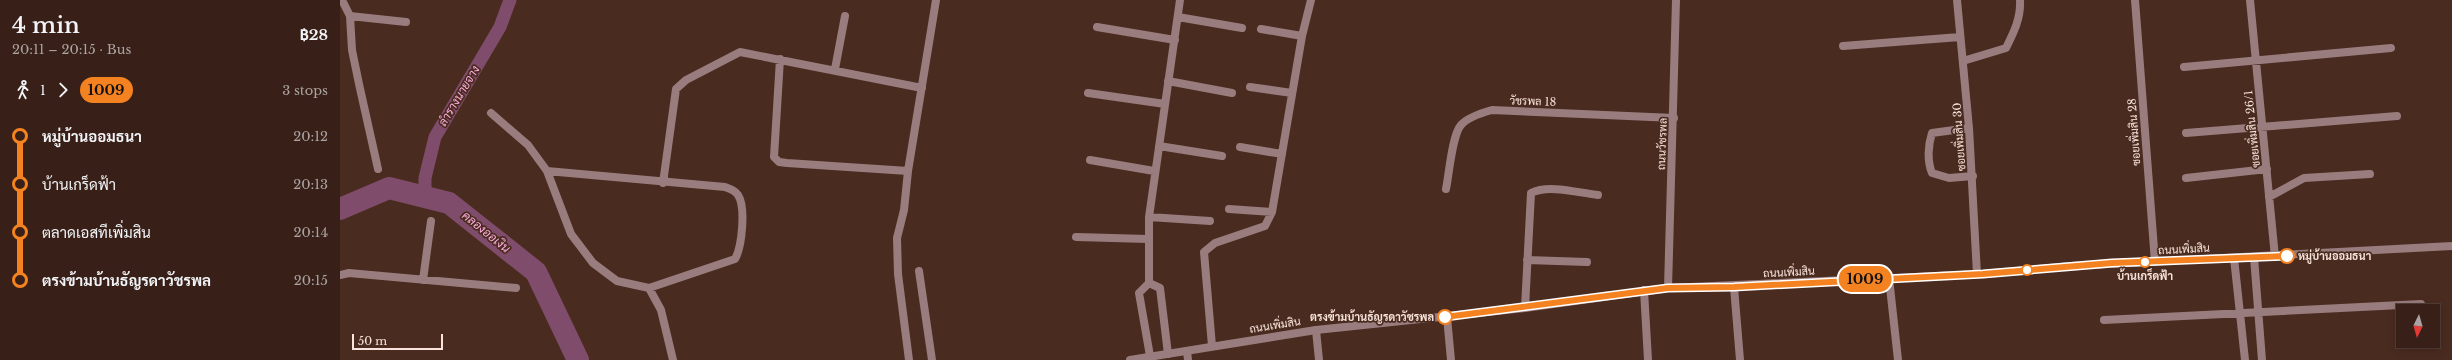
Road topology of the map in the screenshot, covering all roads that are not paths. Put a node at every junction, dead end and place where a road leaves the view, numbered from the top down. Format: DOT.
graph roads {
  1 [pos="342,0"];
  2 [pos="936,0"];
  3 [pos="1180,0"];
  4 [pos="1311,0"];
  5 [pos="1676,0"];
  6 [pos="1957,0"];
  7 [pos="2020,0"];
  8 [pos="2135,0"];
  9 [pos="2250,0"];
  10 [pos="350,16"];
  11 [pos="845,16"];
  12 [pos="1178,17"];
  13 [pos="406,22"];
  14 [pos="1097,27"];
  15 [pos="1242,28"];
  16 [pos="1261,29"];
  17 [pos="1302,36"];
  18 [pos="1960,38"];
  19 [pos="1175,40"];
  20 [pos="1843,46"];
  21 [pos="2391,48"];
  22 [pos="780,59"];
  23 [pos="1964,61"];
  24 [pos="2256,61"];
  25 [pos="2184,67"];
  26 [pos="834,69"];
  27 [pos="1168,81"];
  28 [pos="1250,87"];
  29 [pos="922,88"];
  30 [pos="1088,93"];
  31 [pos="1232,93"];
  32 [pos="1292,93"];
  33 [pos="1165,104"];
  34 [pos="491,113"];
  35 [pos="2397,116"];
  36 [pos="1674,118"];
  37 [pos="2263,127"];
  38 [pos="1969,128"];
  39 [pos="2186,133"];
  40 [pos="1159,146"];
  41 [pos="1240,147"];
  42 [pos="1282,154"];
  43 [pos="1222,156"];
  44 [pos="1090,160"];
  45 [pos="2267,168"];
  46 [pos="378,169"];
  47 [pos="547,171"];
  48 [pos="908,171"];
  49 [pos="1154,171"];
  50 [pos="2370,174"];
  51 [pos="1973,176"];
  52 [pos="2186,178"];
  53 [pos="664,183"];
  54 [pos="1446,189"];
  55 [pos="1598,195"];
  56 [pos="2269,197"];
  57 [pos="1229,209"];
  58 [pos="1272,212"];
  59 [pos="1148,217"];
  60 [pos="431,221"];
  61 [pos="1210,221"];
  62 [pos="1076,237"];
  63 [pos="1148,239"];
  64 [pos="2452,246"];
  65 [pos="2275,256"];
  66 [pos="2254,257"];
  67 [pos="2234,258"];
  68 [pos="1527,260"];
  69 [pos="1587,262"];
  70 [pos="2155,262"];
  71 [pos="919,271"];
  72 [pos="1977,274"];
  73 [pos="340,275"];
  74 [pos="1889,278"];
  75 [pos="423,280"];
  76 [pos="1149,283"];
  77 [pos="1734,287"];
  78 [pos="516,288"];
  79 [pos="649,288"];
  80 [pos="1668,288"];
  81 [pos="1644,290"];
  82 [pos="2396,305"];
  83 [pos="1525,308"];
  84 [pos="2259,312"];
  85 [pos="2241,313"];
  86 [pos="1447,317"];
  87 [pos="2104,320"];
  88 [pos="1316,330"];
  89 [pos="1212,346"];
  90 [pos="1187,351"];
  91 [pos="1168,354"];
  92 [pos="1150,356"];
  93 [pos="673,360"];
  94 [pos="909,360"];
  95 [pos="932,360"];
  96 [pos="1130,360"];
  97 [pos="1134,360"];
  98 [pos="1188,360"];
  99 [pos="1319,360"];
  100 [pos="1451,360"];
  101 [pos="1648,360"];
  102 [pos="1740,360"];
  103 [pos="1898,360"];
  104 [pos="2245,360"];
  105 [pos="2262,360"];
  1 -- 10 [label="street"];
  2 -- 29 [label="street"];
  3 -- 12 [label="street"];
  4 -- 17 [label="street"];
  5 -- 36 [label="street, ถนนวัชรพล"];
  6 -- 18 [label="street, ซอยเพิ่มสิน 30"];
  7 -- 23 [label="street"];
  8 -- 70 [label="street, ซอยเพิ่มสิน 28"];
  9 -- 24 [label="street, ซอยเพิ่มสิน 26/1"];
  10 -- 13 [label="street"];
  10 -- 46 [label="street"];
  11 -- 26 [label="street"];
  12 -- 15 [label="street"];
  12 -- 19 [label="street"];
  14 -- 19 [label="street"];
  16 -- 17 [label="street"];
  17 -- 32 [label="street"];
  18 -- 20 [label="street"];
  18 -- 23 [label="street, ซอยเพิ่มสิน 30"];
  19 -- 27 [label="street"];
  21 -- 24 [label="street"];
  22 -- 26 [label="street"];
  22 -- 48 [label="street"];
  22 -- 53 [label="street"];
  23 -- 38 [label="street, ซอยเพิ่มสิน 30"];
  24 -- 25 [label="street"];
  24 -- 37 [label="street, ซอยเพิ่มสิน 26/1"];
  26 -- 29 [label="street"];
  27 -- 31 [label="street"];
  27 -- 33 [label="street"];
  28 -- 32 [label="street"];
  29 -- 48 [label="street"];
  30 -- 33 [label="street"];
  32 -- 42 [label="street"];
  33 -- 40 [label="street"];
  34 -- 47 [label="street"];
  35 -- 37 [label="street"];
  36 -- 54 [label="street, วัชรพล 18"];
  36 -- 80 [label="street, ถนนวัชรพล"];
  37 -- 39 [label="street"];
  37 -- 45 [label="street, ซอยเพิ่มสิน 26/1"];
  38 -- 51 [label="street, ซอยเพิ่มสิน 30"];
  38 -- 51 [label="street"];
  40 -- 43 [label="street"];
  40 -- 49 [label="street"];
  41 -- 42 [label="street"];
  42 -- 58 [label="street"];
  44 -- 49 [label="street"];
  45 -- 52 [label="street"];
  45 -- 56 [label="street, ซอยเพิ่มสิน 26/1"];
  47 -- 53 [label="street"];
  47 -- 79 [label="street"];
  48 -- 94 [label="street"];
  49 -- 59 [label="street"];
  50 -- 56 [label="street"];
  51 -- 72 [label="street, ซอยเพิ่มสิน 30"];
  53 -- 79 [label="street"];
  55 -- 68 [label="street"];
  56 -- 65 [label="street, ซอยเพิ่มสิน 26/1"];
  57 -- 58 [label="street"];
  58 -- 89 [label="street"];
  59 -- 61 [label="street"];
  59 -- 63 [label="street"];
  60 -- 75 [label="street"];
  62 -- 63 [label="street"];
  63 -- 76 [label="street"];
  64 -- 65 [label="street, ถนนเพิ่มสิน"];
  65 -- 66 [label="street, ถนนเพิ่มสิน"];
  66 -- 67 [label="street, ถนนเพิ่มสิน"];
  66 -- 84 [label="street"];
  67 -- 70 [label="street, ถนนเพิ่มสิน"];
  67 -- 85 [label="street"];
  68 -- 69 [label="street"];
  68 -- 83 [label="street"];
  70 -- 72 [label="street, ถนนเพิ่มสิน"];
  71 -- 95 [label="street"];
  72 -- 74 [label="street, ถนนเพิ่มสิน"];
  73 -- 75 [label="street"];
  74 -- 77 [label="street, ถนนเพิ่มสิน"];
  74 -- 103 [label="street"];
  75 -- 78 [label="street"];
  76 -- 91 [label="street"];
  76 -- 92 [label="street"];
  77 -- 80 [label="street, ถนนเพิ่มสิน"];
  77 -- 102 [label="street"];
  79 -- 93 [label="street"];
  80 -- 81 [label="street, ถนนเพิ่มสิน"];
  81 -- 83 [label="street, ถนนเพิ่มสิน"];
  81 -- 101 [label="street"];
  82 -- 84 [label="street"];
  83 -- 86 [label="street, ถนนเพิ่มสิน"];
  84 -- 85 [label="street"];
  84 -- 105 [label="street"];
  85 -- 87 [label="street"];
  85 -- 104 [label="street"];
  86 -- 88 [label="street, ถนนเพิ่มสิน"];
  86 -- 100 [label="street"];
  88 -- 89 [label="street, ถนนเพิ่มสิน"];
  88 -- 99 [label="street"];
  89 -- 90 [label="street, ถนนเพิ่มสิน"];
  90 -- 91 [label="street, ถนนเพิ่มสิน"];
  90 -- 98 [label="street"];
  91 -- 92 [label="street, ถนนเพิ่มสิน"];
  92 -- 97 [label="street, ถนนเพิ่มสิน"];
  96 -- 97 [label="street, ถนนเพิ่มสิน"];
}
